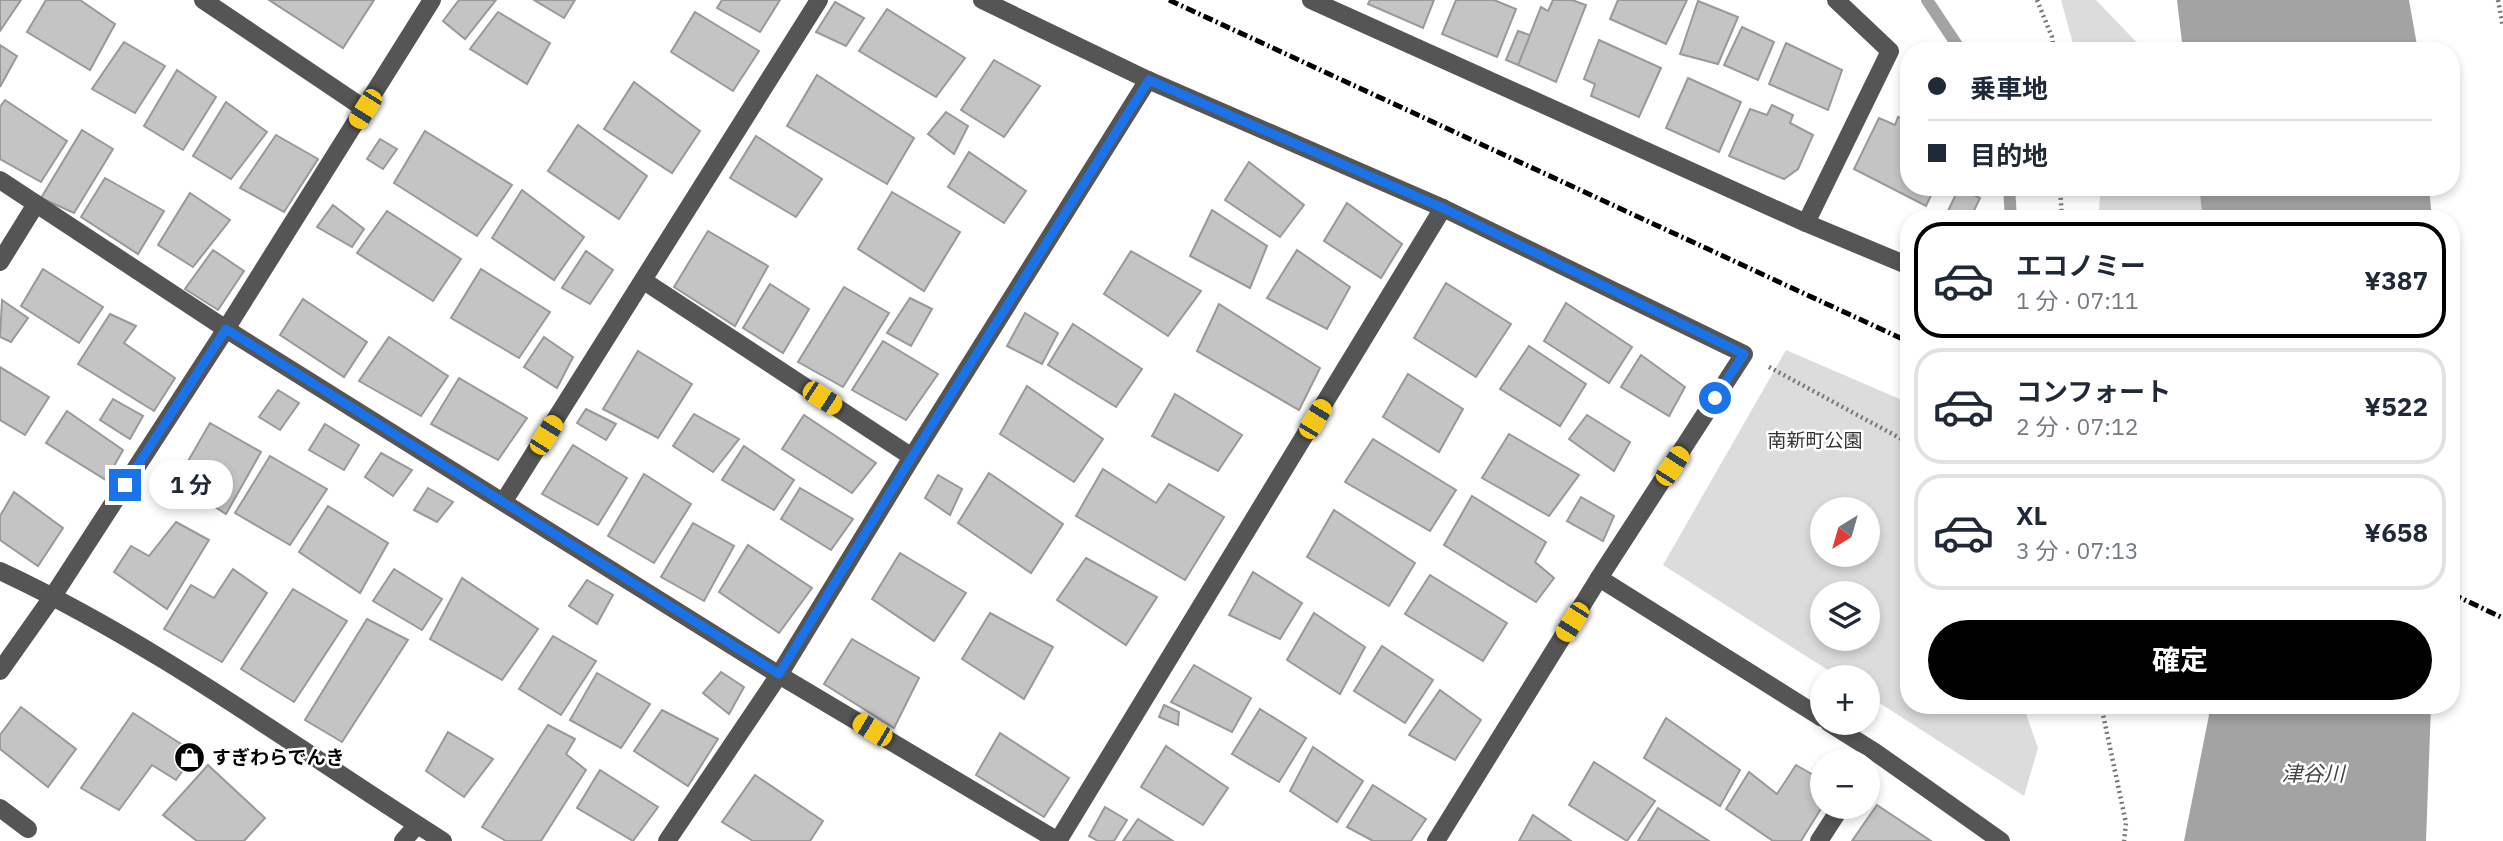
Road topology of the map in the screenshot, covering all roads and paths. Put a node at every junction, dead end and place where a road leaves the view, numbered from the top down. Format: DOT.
graph roads {
  1 [pos="203,0"];
  2 [pos="432,0"];
  3 [pos="819,0"];
  4 [pos="982,0"];
  5 [pos="1311,0"];
  6 [pos="1836,0"];
  7 [pos="2037,0"];
  8 [pos="2498,0"];
  9 [pos="2503,27"];
  10 [pos="2053,42"];
  11 [pos="1149,80"];
  12 [pos="365,109"];
  13 [pos="0,180"];
  14 [pos="36,204"];
  15 [pos="1443,208"];
  16 [pos="1806,223"];
  17 [pos="0,262"];
  18 [pos="1900,262"];
  19 [pos="644,281"];
  20 [pos="226,329"];
  21 [pos="1744,354"];
  22 [pos="1900,438"];
  23 [pos="912,457"];
  24 [pos="504,501"];
  25 [pos="0,571"];
  26 [pos="1600,578"];
  27 [pos="53,596"];
  28 [pos="0,671"];
  29 [pos="779,674"];
  30 [pos="1810,710"];
  31 [pos="2103,714"];
  32 [pos="1843,735"];
  33 [pos="1860,749"];
  34 [pos="1880,764"];
  35 [pos="0,808"];
  36 [pos="1833,819"];
  37 [pos="417,825"];
  38 [pos="28,829"];
  39 [pos="403,841"];
  40 [pos="443,841"];
  41 [pos="667,841"];
  42 [pos="1058,841"];
  43 [pos="1436,841"];
  44 [pos="1819,841"];
  45 [pos="2001,841"];
  46 [pos="2124,841"];
  1 -- 12 [label="street"];
  2 -- 12 [label="street"];
  3 -- 19 [label="street"];
  4 -- 11 [label="street"];
  5 -- 16 [label="street"];
  6 -- 16 [label="street"];
  7 -- 10 [label="path"];
  8 -- 9 [label="path"];
  11 -- 15 [label="street"];
  11 -- 23 [label="street"];
  12 -- 20 [label="street"];
  13 -- 14 [label="street"];
  14 -- 17 [label="street"];
  14 -- 20 [label="street"];
  15 -- 21 [label="street"];
  15 -- 42 [label="street"];
  16 -- 18 [label="street"];
  19 -- 23 [label="street"];
  19 -- 24 [label="street"];
  20 -- 24 [label="street"];
  20 -- 27 [label="street"];
  21 -- 22 [label="path"];
  21 -- 26 [label="street"];
  23 -- 29 [label="street"];
  24 -- 29 [label="street"];
  25 -- 27 [label="street"];
  26 -- 30 [label="street"];
  26 -- 43 [label="street"];
  27 -- 28 [label="street"];
  27 -- 37 [label="street"];
  29 -- 41 [label="street"];
  29 -- 42 [label="street"];
  31 -- 46 [label="path"];
  32 -- 33 [label="street"];
  34 -- 45 [label="street"];
  35 -- 38 [label="street"];
  36 -- 44 [label="street"];
  37 -- 39 [label="street"];
  37 -- 40 [label="street"];
}
